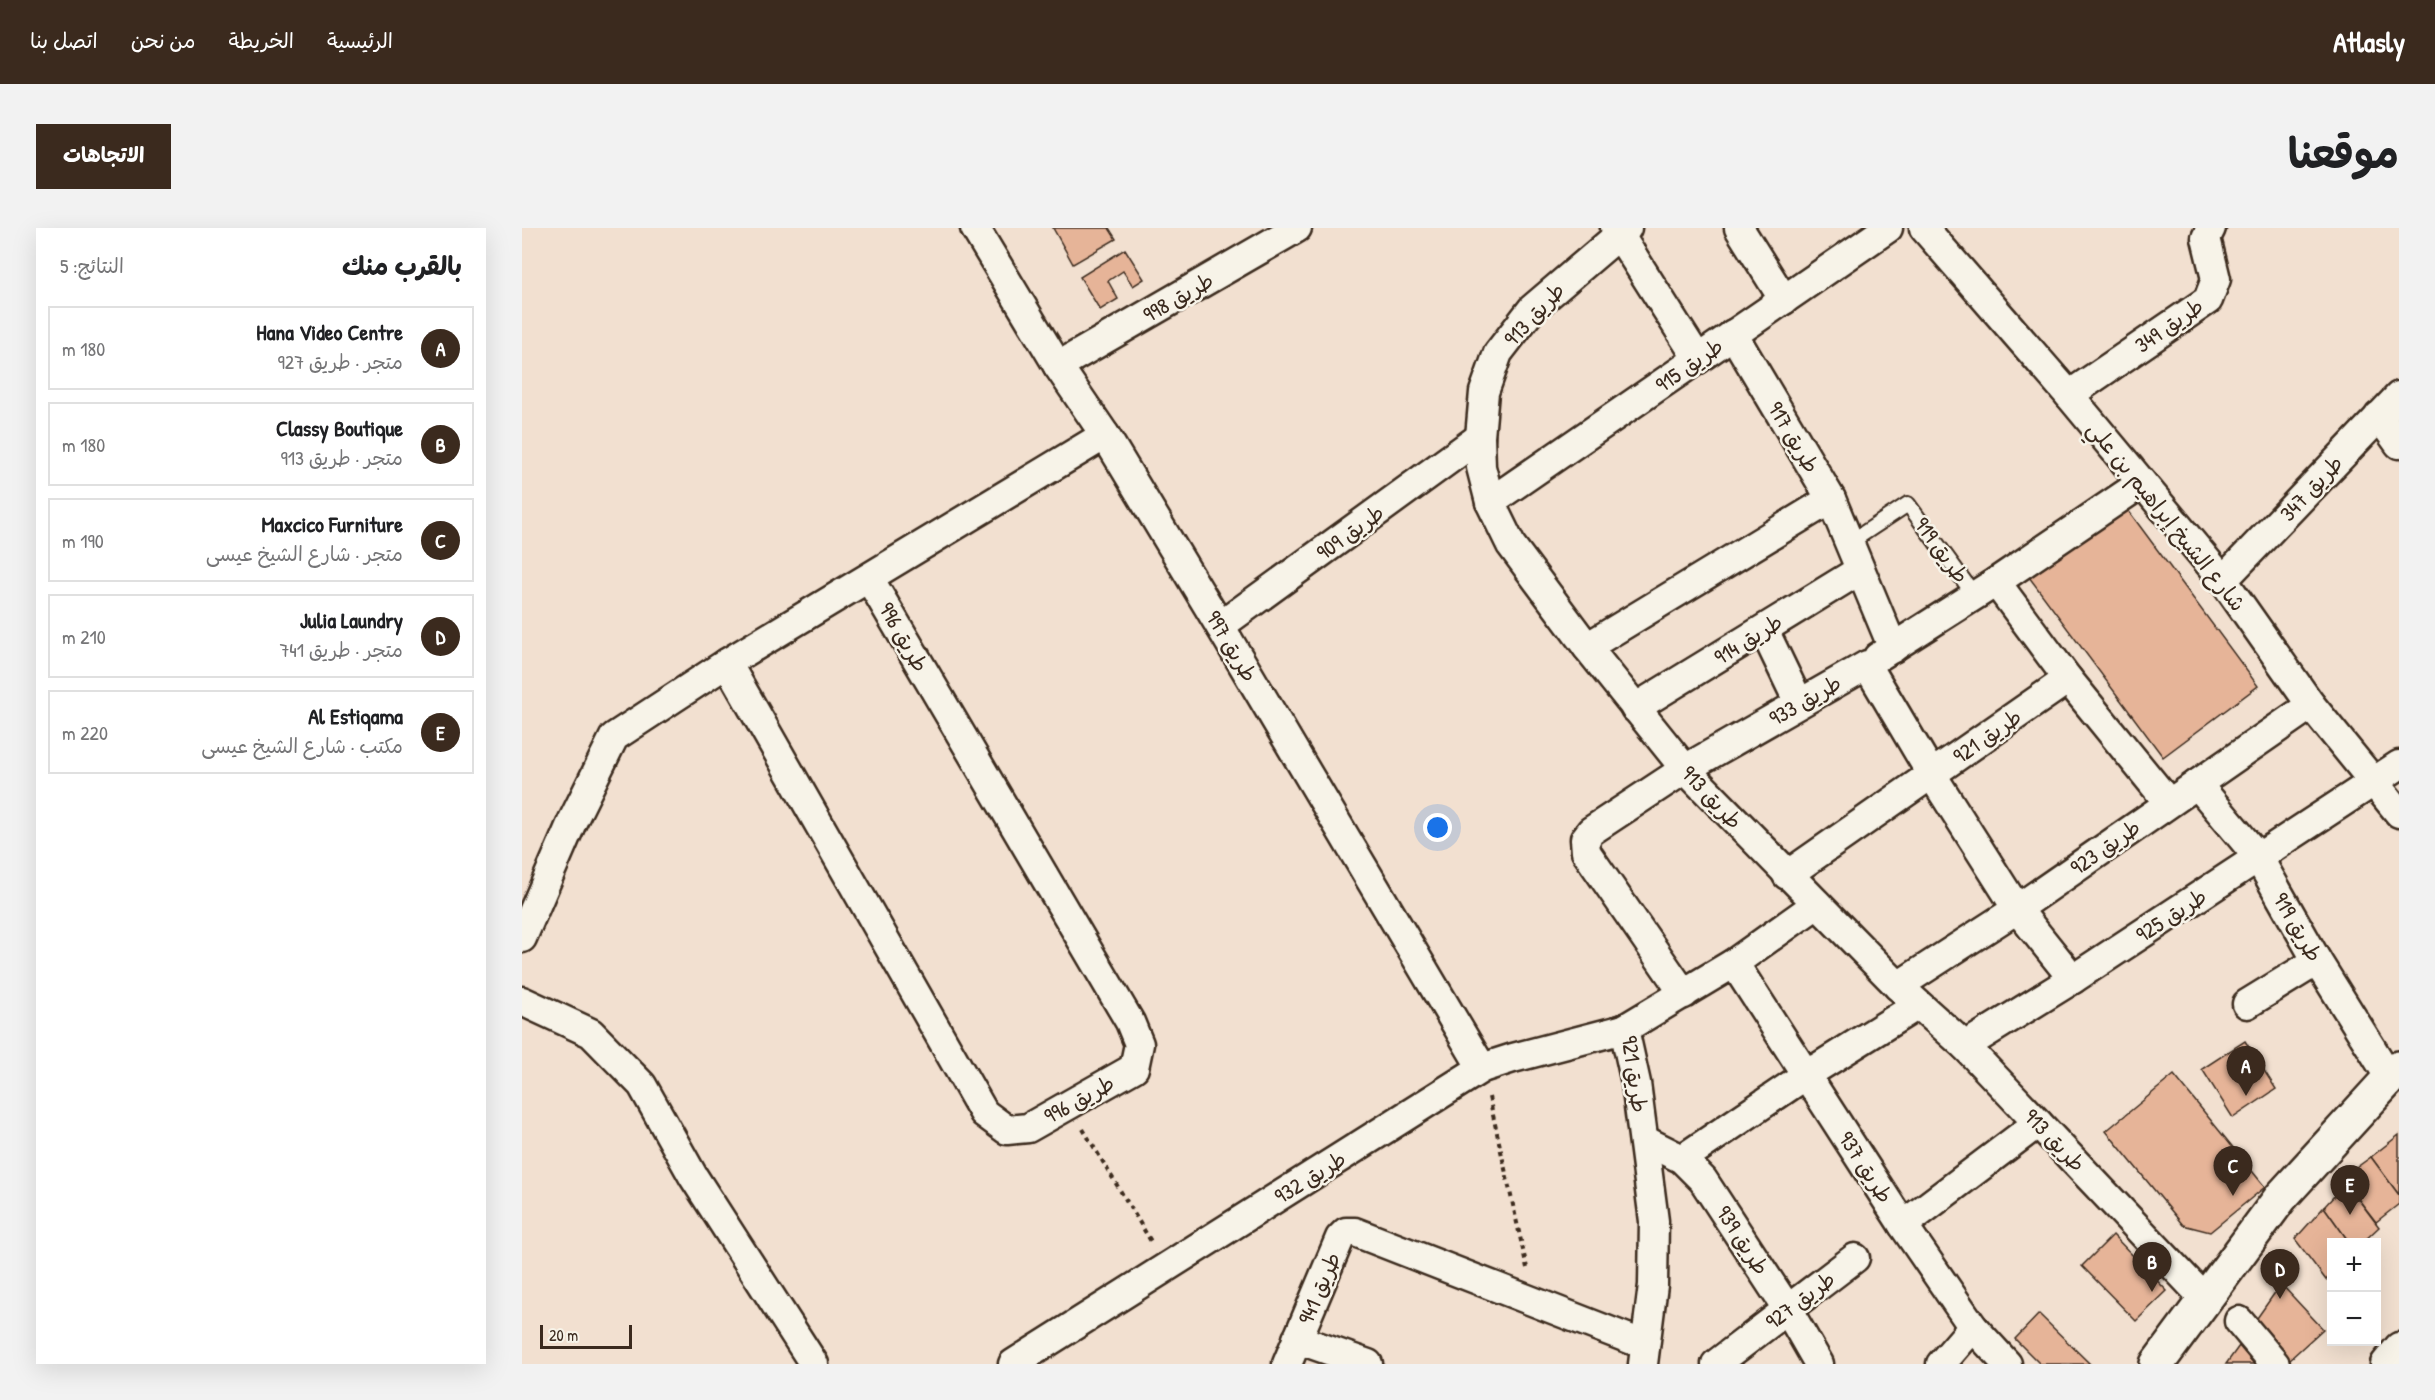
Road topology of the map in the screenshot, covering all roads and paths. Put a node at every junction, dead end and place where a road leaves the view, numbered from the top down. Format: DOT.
graph roads {
  1 [pos="975,228"];
  2 [pos="1297,228"];
  3 [pos="1739,228"];
  4 [pos="1888,228"];
  5 [pos="1924,228"];
  6 [pos="1620,230"];
  7 [pos="2205,232"];
  8 [pos="1784,300"];
  9 [pos="1733,334"];
  10 [pos="1698,359"];
  11 [pos="1058,366"];
  12 [pos="2069,395"];
  13 [pos="2399,396"];
  14 [pos="2379,416"];
  15 [pos="1105,435"];
  16 [pos="1480,437"];
  17 [pos="2399,444"];
  18 [pos="2142,483"];
  19 [pos="1831,499"];
  20 [pos="1490,502"];
  21 [pos="1849,543"];
  22 [pos="1860,570"];
  23 [pos="869,578"];
  24 [pos="2223,580"];
  25 [pos="1985,589"];
  26 [pos="1220,626"];
  27 [pos="1764,630"];
  28 [pos="1587,647"];
  29 [pos="1893,648"];
  30 [pos="727,663"];
  31 [pos="1867,665"];
  32 [pos="2068,679"];
  33 [pos="1799,703"];
  34 [pos="2311,705"];
  35 [pos="1635,708"];
  36 [pos="2399,765"];
  37 [pos="1685,769"];
  38 [pos="1932,775"];
  39 [pos="2374,781"];
  40 [pos="2197,784"];
  41 [pos="2168,802"];
  42 [pos="2399,813"];
  43 [pos="2258,858"];
  44 [pos="1787,875"];
  45 [pos="1817,904"];
  46 [pos="2017,909"];
  47 [pos="522,938"];
  48 [pos="2317,961"];
  49 [pos="1734,963"];
  50 [pos="2073,979"];
  51 [pos="1684,994"];
  52 [pos="1908,995"];
  53 [pos="522,1001"];
  54 [pos="2247,1004"];
  55 [pos="1624,1029"];
  56 [pos="1965,1046"];
  57 [pos="1482,1068"];
  58 [pos="2394,1073"];
  59 [pos="1806,1075"];
  60 [pos="1069,1105"];
  61 [pos="2038,1123"];
  62 [pos="1644,1140"];
  63 [pos="1682,1159"];
  64 [pos="1903,1225"];
  65 [pos="1340,1238"];
  66 [pos="1855,1258"];
  67 [pos="1166,1266"];
  68 [pos="2204,1298"];
  69 [pos="1535,1304"];
  70 [pos="1788,1310"];
  71 [pos="2239,1321"];
  72 [pos="1973,1327"];
  73 [pos="2399,1347"];
  74 [pos="1292,1351"];
  75 [pos="1644,1354"];
  76 [pos="814,1364"];
  77 [pos="1013,1364"];
  78 [pos="1368,1364"];
  79 [pos="1716,1364"];
  80 [pos="1819,1364"];
  81 [pos="1941,1364"];
  82 [pos="2007,1364"];
  83 [pos="2157,1364"];
  84 [pos="2275,1364"];
  85 [pos="2385,1364"];
  1 -- 11 [label="street, طريق 997"];
  2 -- 11 [label="street, طريق 998"];
  3 -- 8 [label="street"];
  4 -- 8 [label="street, طريق 915"];
  5 -- 12 [label="street, شارع الشيخ إبراهيم بن علي"];
  6 -- 10 [label="street"];
  6 -- 16 [label="street, طريق 913"];
  7 -- 12 [label="street, طريق 349"];
  8 -- 9 [label="street, طريق 915"];
  9 -- 10 [label="street, طريق 915"];
  9 -- 19 [label="street, طريق 917"];
  10 -- 20 [label="street, طريق 915"];
  11 -- 15 [label="street, طريق 997"];
  12 -- 18 [label="street, شارع الشيخ إبراهيم بن علي"];
  13 -- 14 [label="street, طريق 347"];
  14 -- 17 [label="street"];
  14 -- 24 [label="street, طريق 347"];
  15 -- 23 [label="street, طريق 996"];
  15 -- 26 [label="street, طريق 997"];
  16 -- 20 [label="street, طريق 913"];
  16 -- 26 [label="street, طريق 909"];
  18 -- 24 [label="street, شارع الشيخ إبراهيم بن علي"];
  18 -- 25 [label="street"];
  19 -- 21 [label="street, طريق 917"];
  19 -- 28 [label="street"];
  20 -- 28 [label="street, طريق 913"];
  21 -- 22 [label="street, طريق 917"];
  21 -- 25 [label="lane, طريق 919"];
  22 -- 27 [label="street, طريق 914"];
  22 -- 29 [label="street, طريق 917"];
  23 -- 30 [label="street, طريق 996"];
  23 -- 60 [label="street, طريق 996"];
  24 -- 34 [label="street, شارع الشيخ إبراهيم بن علي"];
  25 -- 29 [label="street"];
  25 -- 32 [label="street, طريق 919"];
  26 -- 57 [label="street, طريق 997"];
  27 -- 33 [label="street"];
  27 -- 35 [label="street, طريق 914"];
  28 -- 35 [label="street, طريق 913"];
  29 -- 31 [label="street"];
  30 -- 47 [label="street, طريق 996"];
  30 -- 60 [label="street, طريق 996"];
  31 -- 33 [label="street, طريق 933"];
  31 -- 38 [label="street, طريق 933"];
  32 -- 38 [label="street, طريق 921"];
  32 -- 41 [label="street, طريق 919"];
  33 -- 37 [label="street, طريق 933"];
  34 -- 39 [label="street, شارع الشيخ إبراهيم بن علي"];
  34 -- 40 [label="street, طريق 923"];
  35 -- 37 [label="street, طريق 913"];
  36 -- 39 [label="street, طريق 925"];
  37 -- 44 [label="street, طريق 913"];
  37 -- 51 [label="street, طريق 933"];
  38 -- 44 [label="street, طريق 921"];
  38 -- 46 [label="street, طريق 933"];
  39 -- 42 [label="street, شارع الشيخ إبراهيم بن علي"];
  39 -- 43 [label="street, طريق 925"];
  40 -- 41 [label="street, طريق 923"];
  40 -- 43 [label="street, طريق 919"];
  41 -- 46 [label="street, طريق 923"];
  43 -- 48 [label="street, طريق 919"];
  43 -- 50 [label="street, طريق 925"];
  44 -- 45 [label="street, طريق 913"];
  45 -- 49 [label="street, طريق 921"];
  45 -- 52 [label="street, طريق 913"];
  46 -- 50 [label="street, طريق 933"];
  46 -- 52 [label="street, طريق 923"];
  48 -- 54 [label="street"];
  48 -- 58 [label="street, طريق 919"];
  49 -- 51 [label="street, طريق 921"];
  49 -- 59 [label="street, طريق 937"];
  50 -- 56 [label="street, طريق 925"];
  51 -- 55 [label="street, طريق 921"];
  52 -- 56 [label="street, طريق 913"];
  52 -- 59 [label="street, طريق 923"];
  53 -- 76 [label="street"];
  55 -- 57 [label="street, طريق 932"];
  55 -- 62 [label="street, طريق 921"];
  56 -- 61 [label="street, طريق 913"];
  57 -- 67 [label="street, طريق 932"];
  57 -- 69 [label="path"];
  58 -- 68 [label="street"];
  59 -- 63 [label="street, طريق 923"];
  59 -- 64 [label="street, طريق 937"];
  60 -- 67 [label="path"];
  61 -- 64 [label="street"];
  61 -- 68 [label="street, طريق 913"];
  62 -- 63 [label="street, طريق 939"];
  62 -- 75 [label="street, طريق 921"];
  63 -- 70 [label="street, طريق 939"];
  64 -- 72 [label="street, طريق 937"];
  65 -- 69 [label="street, طريق 921"];
  65 -- 74 [label="street, طريق 941"];
  66 -- 70 [label="street, طريق 927"];
  67 -- 77 [label="street, طريق 932"];
  68 -- 83 [label="street"];
  69 -- 75 [label="street, طريق 921"];
  70 -- 79 [label="street, طريق 927"];
  70 -- 80 [label="street, طريق 939"];
  71 -- 84 [label="street"];
  72 -- 81 [label="street"];
  72 -- 82 [label="street, طريق 937"];
  73 -- 85 [label="street"];
  74 -- 78 [label="street, طريق 941"];
}
